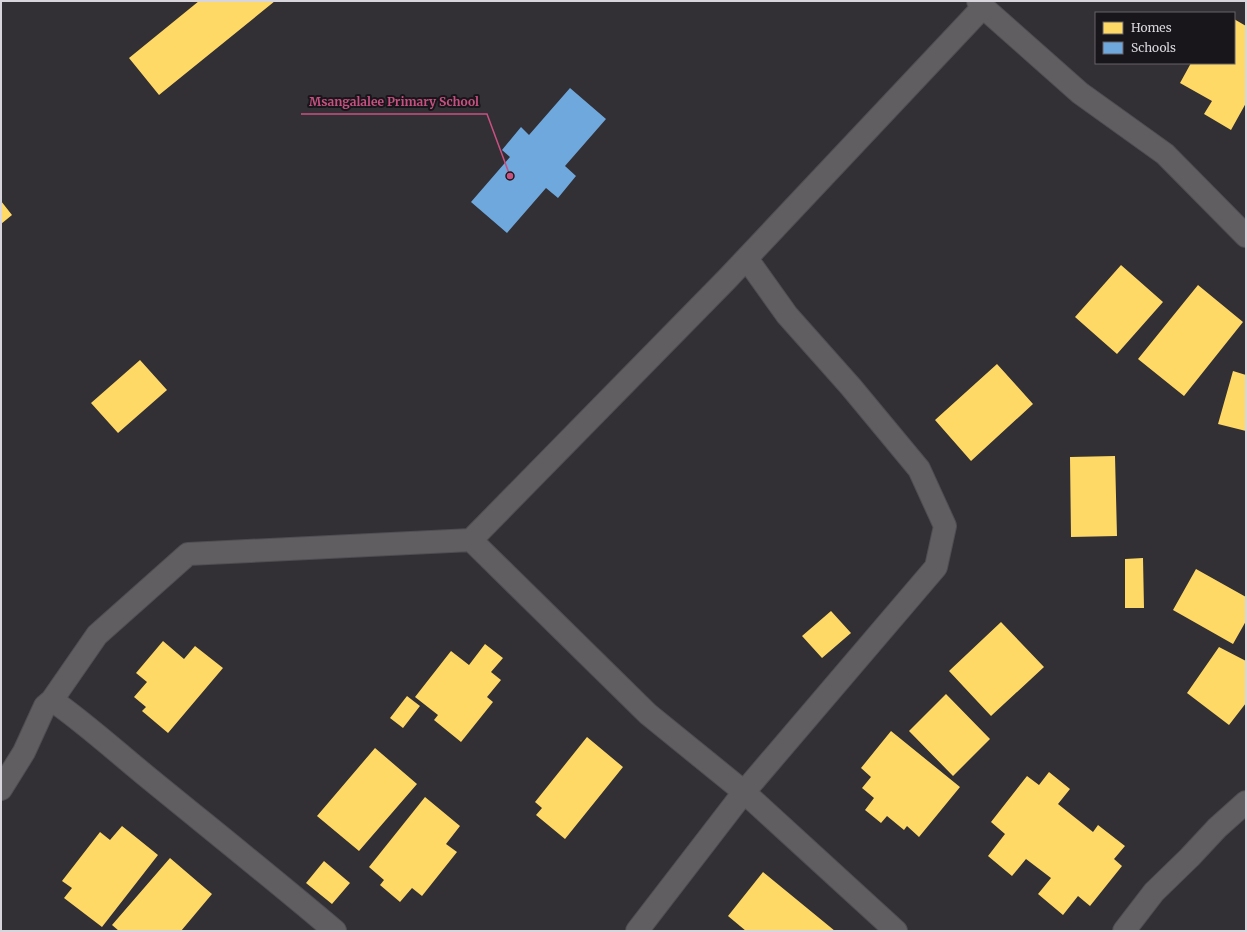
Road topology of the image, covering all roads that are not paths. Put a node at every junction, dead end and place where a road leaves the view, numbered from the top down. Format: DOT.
graph roads {
  1 [pos="980,4"];
  2 [pos="1246,236"];
  3 [pos="747,259"];
  4 [pos="471,540"];
  5 [pos="52,700"];
  6 [pos="1,789"];
  7 [pos="744,792"];
  8 [pos="1246,802"];
  9 [pos="335,931"];
  10 [pos="637,931"];
  11 [pos="896,931"];
  12 [pos="1124,931"];
  1 -- 2 [label="street"];
  1 -- 3 [label="street"];
  3 -- 4 [label="street"];
  3 -- 7 [label="street"];
  4 -- 5 [label="street"];
  4 -- 7 [label="street"];
  5 -- 6 [label="street"];
  5 -- 9 [label="street"];
  7 -- 10 [label="street"];
  7 -- 11 [label="street"];
  8 -- 12 [label="street"];
}
